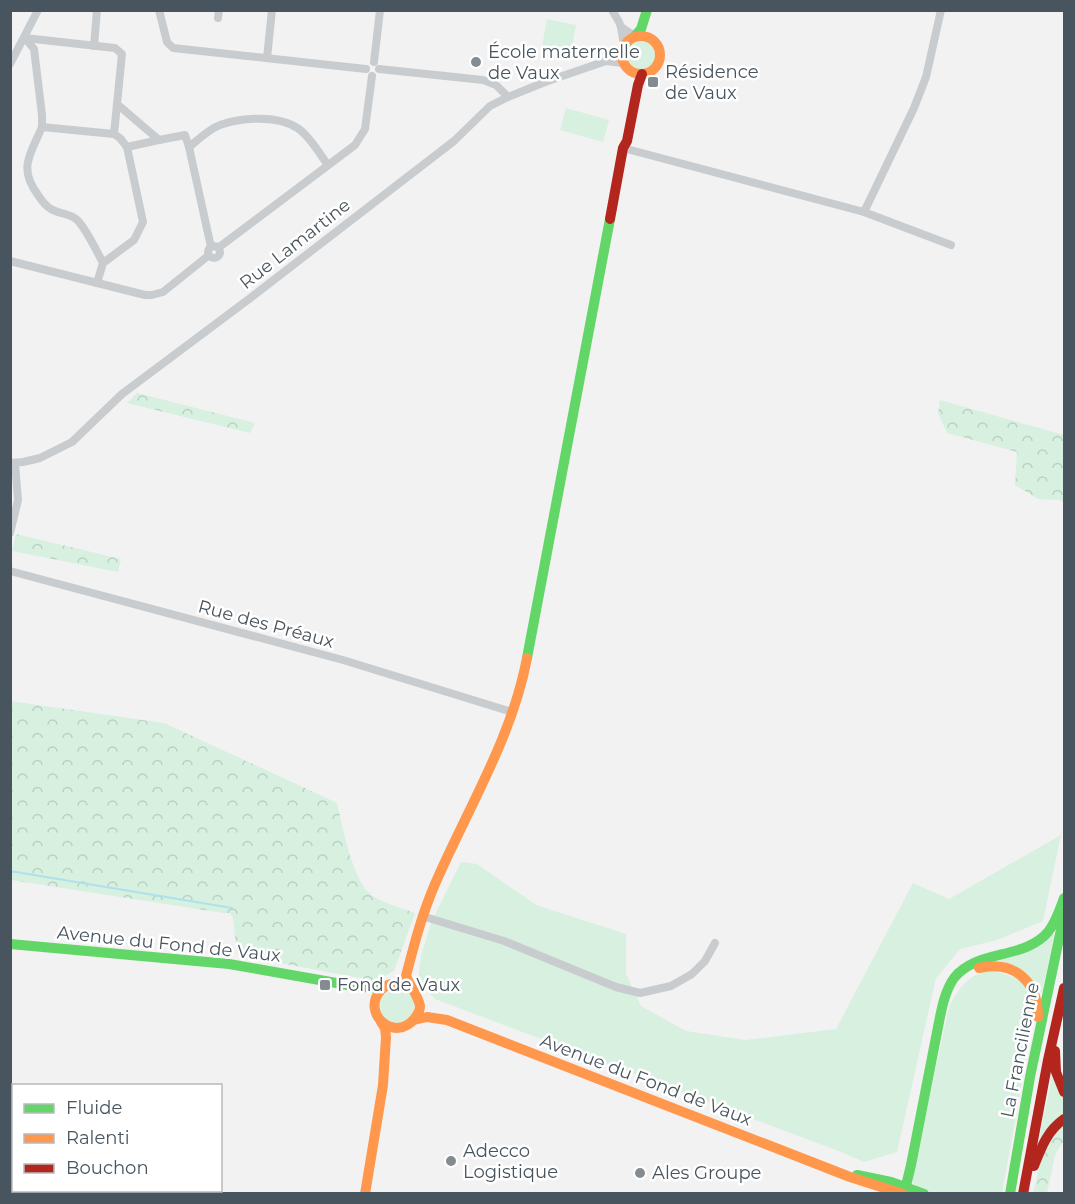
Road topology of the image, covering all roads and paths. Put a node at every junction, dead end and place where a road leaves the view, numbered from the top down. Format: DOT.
graph roads {
  1 [pos="38,10"];
  2 [pos="97,10"];
  3 [pos="159,10"];
  4 [pos="272,10"];
  5 [pos="380,10"];
  6 [pos="612,10"];
  7 [pos="941,10"];
  8 [pos="647,11"];
  9 [pos="621,27"];
  10 [pos="635,36"];
  11 [pos="649,37"];
  12 [pos="25,38"];
  13 [pos="94,46"];
  14 [pos="623,48"];
  15 [pos="267,58"];
  16 [pos="606,61"];
  17 [pos="10,64"];
  18 [pos="376,65"];
  19 [pos="626,67"];
  20 [pos="366,69"];
  21 [pos="642,74"];
  22 [pos="372,76"];
  23 [pos="508,97"];
  24 [pos="117,104"];
  25 [pos="42,127"];
  26 [pos="114,134"];
  27 [pos="159,140"];
  28 [pos="127,147"];
  29 [pos="189,147"];
  30 [pos="623,148"];
  31 [pos="328,165"];
  32 [pos="864,212"];
  33 [pos="951,245"];
  34 [pos="215,247"];
  35 [pos="10,261"];
  36 [pos="103,262"];
  37 [pos="97,283"];
  38 [pos="13,464"];
  39 [pos="10,533"];
  40 [pos="10,571"];
  41 [pos="512,712"];
  42 [pos="1065,898"];
  43 [pos="1065,913"];
  44 [pos="420,920"];
  45 [pos="715,943"];
  46 [pos="10,944"];
  47 [pos="386,986"];
  48 [pos="359,987"];
  49 [pos="411,988"];
  50 [pos="1065,988"];
  51 [pos="419,1000"];
  52 [pos="375,1002"];
  53 [pos="943,1005"];
  54 [pos="414,1020"];
  55 [pos="447,1020"];
  56 [pos="381,1022"];
  57 [pos="1056,1026"];
  58 [pos="400,1028"];
  59 [pos="1030,1077"];
  60 [pos="383,1085"];
  61 [pos="1065,1092"];
  62 [pos="1065,1119"];
  63 [pos="905,1191"];
  64 [pos="365,1194"];
  65 [pos="924,1194"];
  66 [pos="1010,1194"];
  67 [pos="1024,1194"];
  1 -- 12 [label="street"];
  2 -- 13 [label="street"];
  3 -- 15 [label="street"];
  4 -- 15 [label="street"];
  5 -- 18 [label="street"];
  6 -- 9 [label="street"];
  7 -- 32 [label="street"];
  8 -- 10 [label="main road"];
  8 -- 11 [label="main road"];
  9 -- 10 [label="street"];
  9 -- 14 [label="street"];
  10 -- 11 [label="main road"];
  10 -- 14 [label="main road"];
  11 -- 21 [label="main road"];
  12 -- 13 [label="street"];
  12 -- 17 [label="street"];
  12 -- 25 [label="street"];
  13 -- 24 [label="street"];
  14 -- 16 [label="street, Rue Lamartine"];
  14 -- 19 [label="main road"];
  15 -- 20 [label="street"];
  16 -- 19 [label="street, Rue Lamartine"];
  16 -- 23 [label="street, Rue Lamartine"];
  18 -- 20 [label="street"];
  18 -- 22 [label="street"];
  18 -- 23 [label="street"];
  19 -- 21 [label="main road"];
  19 -- 30 [label="main road"];
  20 -- 22 [label="street"];
  21 -- 30 [label="main road"];
  22 -- 31 [label="street"];
  23 -- 38 [label="street, Rue Lamartine"];
  24 -- 26 [label="street"];
  24 -- 27 [label="street"];
  25 -- 26 [label="street"];
  25 -- 36 [label="street"];
  26 -- 28 [label="street"];
  27 -- 28 [label="street"];
  27 -- 29 [label="street"];
  28 -- 36 [label="street"];
  29 -- 31 [label="street"];
  29 -- 34 [label="street"];
  30 -- 32 [label="street"];
  30 -- 41 [label="main road"];
  31 -- 34 [label="street"];
  32 -- 33 [label="street"];
  34 -- 37 [label="street"];
  35 -- 37 [label="street"];
  36 -- 37 [label="street"];
  38 -- 39 [label="street"];
  40 -- 41 [label="street, Rue des Préaux"];
  41 -- 44 [label="main road"];
  42 -- 53 [label="main road"];
  43 -- 59 [label="main road, La Francilienne"];
  44 -- 45 [label="street"];
  44 -- 47 [label="main road"];
  44 -- 49 [label="main road"];
  46 -- 48 [label="main road, Avenue du Fond de Vaux"];
  47 -- 48 [label="main road, Avenue du Fond de Vaux"];
  47 -- 49 [label="main road"];
  47 -- 52 [label="main road"];
  48 -- 52 [label="main road"];
  49 -- 51 [label="main road"];
  50 -- 57 [label="main road, La Francilienne"];
  51 -- 54 [label="main road"];
  51 -- 55 [label="main road, Avenue du Fond de Vaux"];
  52 -- 56 [label="main road"];
  53 -- 59 [label="main road"];
  53 -- 63 [label="main road"];
  54 -- 55 [label="main road, Avenue du Fond de Vaux"];
  54 -- 58 [label="main road"];
  55 -- 63 [label="main road, Avenue du Fond de Vaux"];
  56 -- 58 [label="main road"];
  56 -- 60 [label="main road"];
  57 -- 61 [label="main road"];
  57 -- 67 [label="main road, La Francilienne"];
  58 -- 60 [label="main road"];
  59 -- 66 [label="main road, La Francilienne"];
  60 -- 64 [label="main road"];
  62 -- 67 [label="main road"];
  63 -- 65 [label="main road, Avenue du Fond de Vaux"];
}
